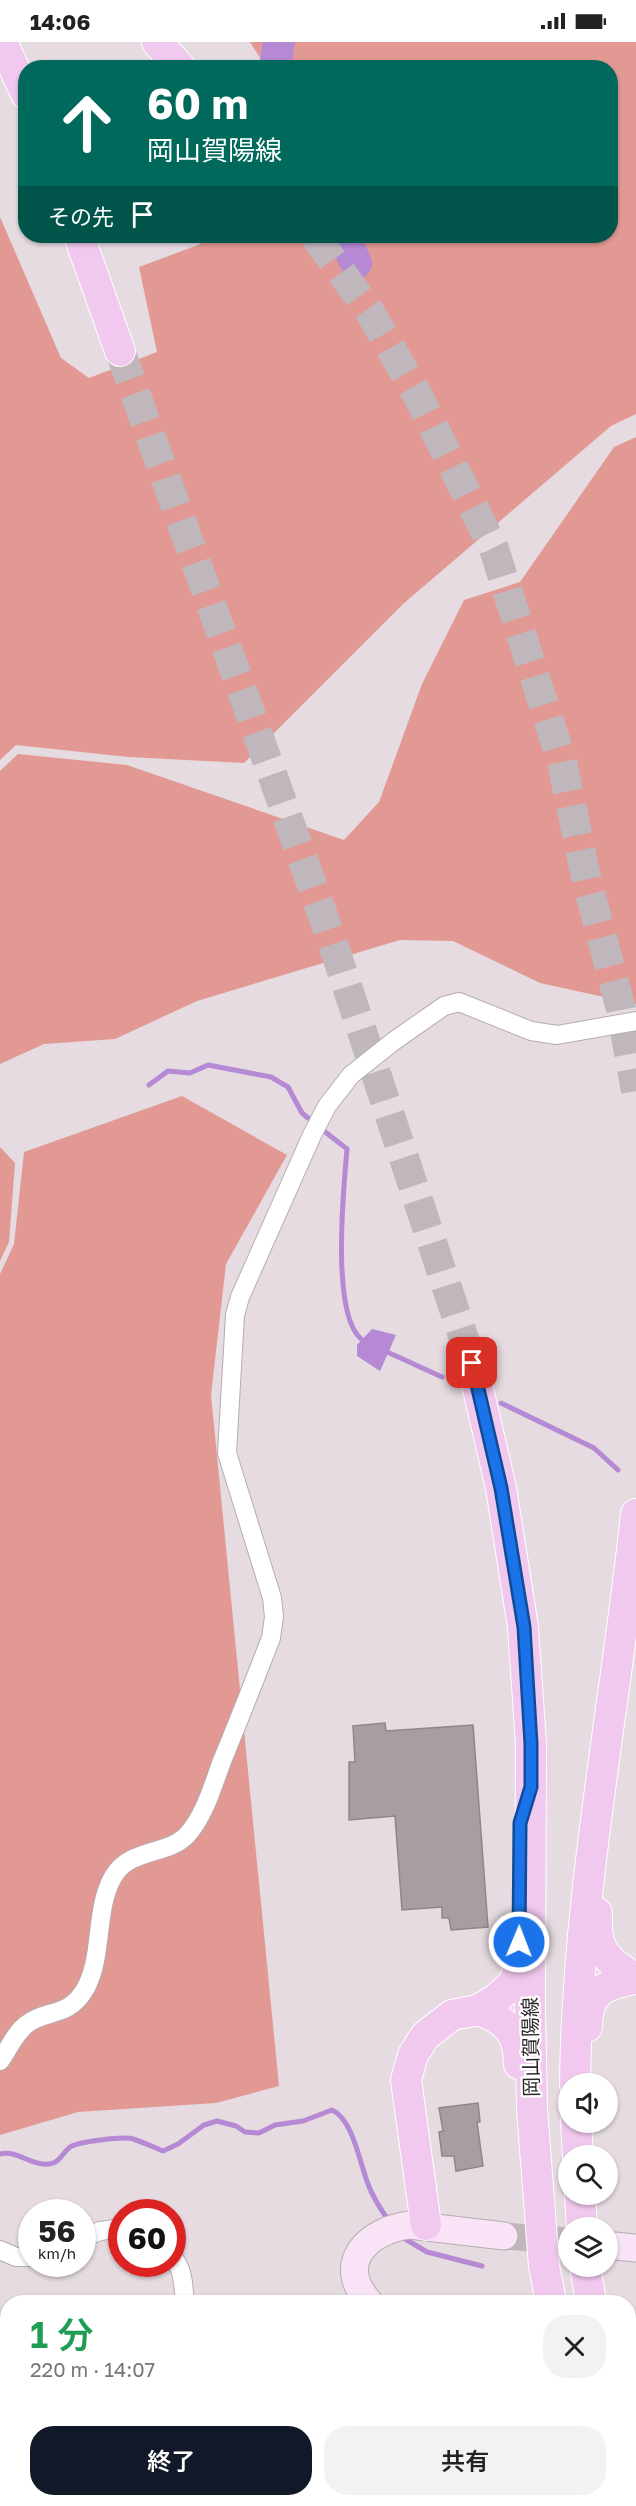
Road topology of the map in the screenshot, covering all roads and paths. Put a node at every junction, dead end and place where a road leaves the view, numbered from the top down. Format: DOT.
graph roads {
  1 [pos="2,42"];
  2 [pos="18,77"];
  3 [pos="81,243"];
  4 [pos="120,351"];
  5 [pos="636,1021"];
  6 [pos="472,1363"];
  7 [pos="636,1514"];
  8 [pos="531,1787"];
  9 [pos="595,1823"];
  10 [pos="635,1979"];
  11 [pos="478,2010"];
  12 [pos="0,2061"];
  13 [pos="575,2073"];
  14 [pos="586,2073"];
  15 [pos="536,2164"];
  16 [pos="403,2227"];
  17 [pos="504,2236"];
  18 [pos="0,2250"];
  19 [pos="18,2257"];
  20 [pos="182,2277"];
  21 [pos="587,2277"];
  22 [pos="184,2295"];
  23 [pos="364,2295"];
  24 [pos="550,2295"];
  25 [pos="590,2295"];
  1 -- 2 [label="main road"];
  3 -- 4 [label="main road"];
  5 -- 12 [label="street"];
  6 -- 8 [label="main road, 岡山賀陽線"];
  7 -- 9 [label="main road"];
  8 -- 11 [label="main road"];
  8 -- 15 [label="main road, 岡山賀陽線"];
  9 -- 10 [label="main road"];
  9 -- 13 [label="main road"];
  10 -- 14 [label="main road"];
  11 -- 15 [label="main road"];
  11 -- 16 [label="main road"];
  15 -- 24 [label="main road, 岡山賀陽線"];
  16 -- 17 [label="street"];
  16 -- 23 [label="street"];
  18 -- 19 [label="street"];
  20 -- 22 [label="street"];
  21 -- 25 [label="main road"];
}
